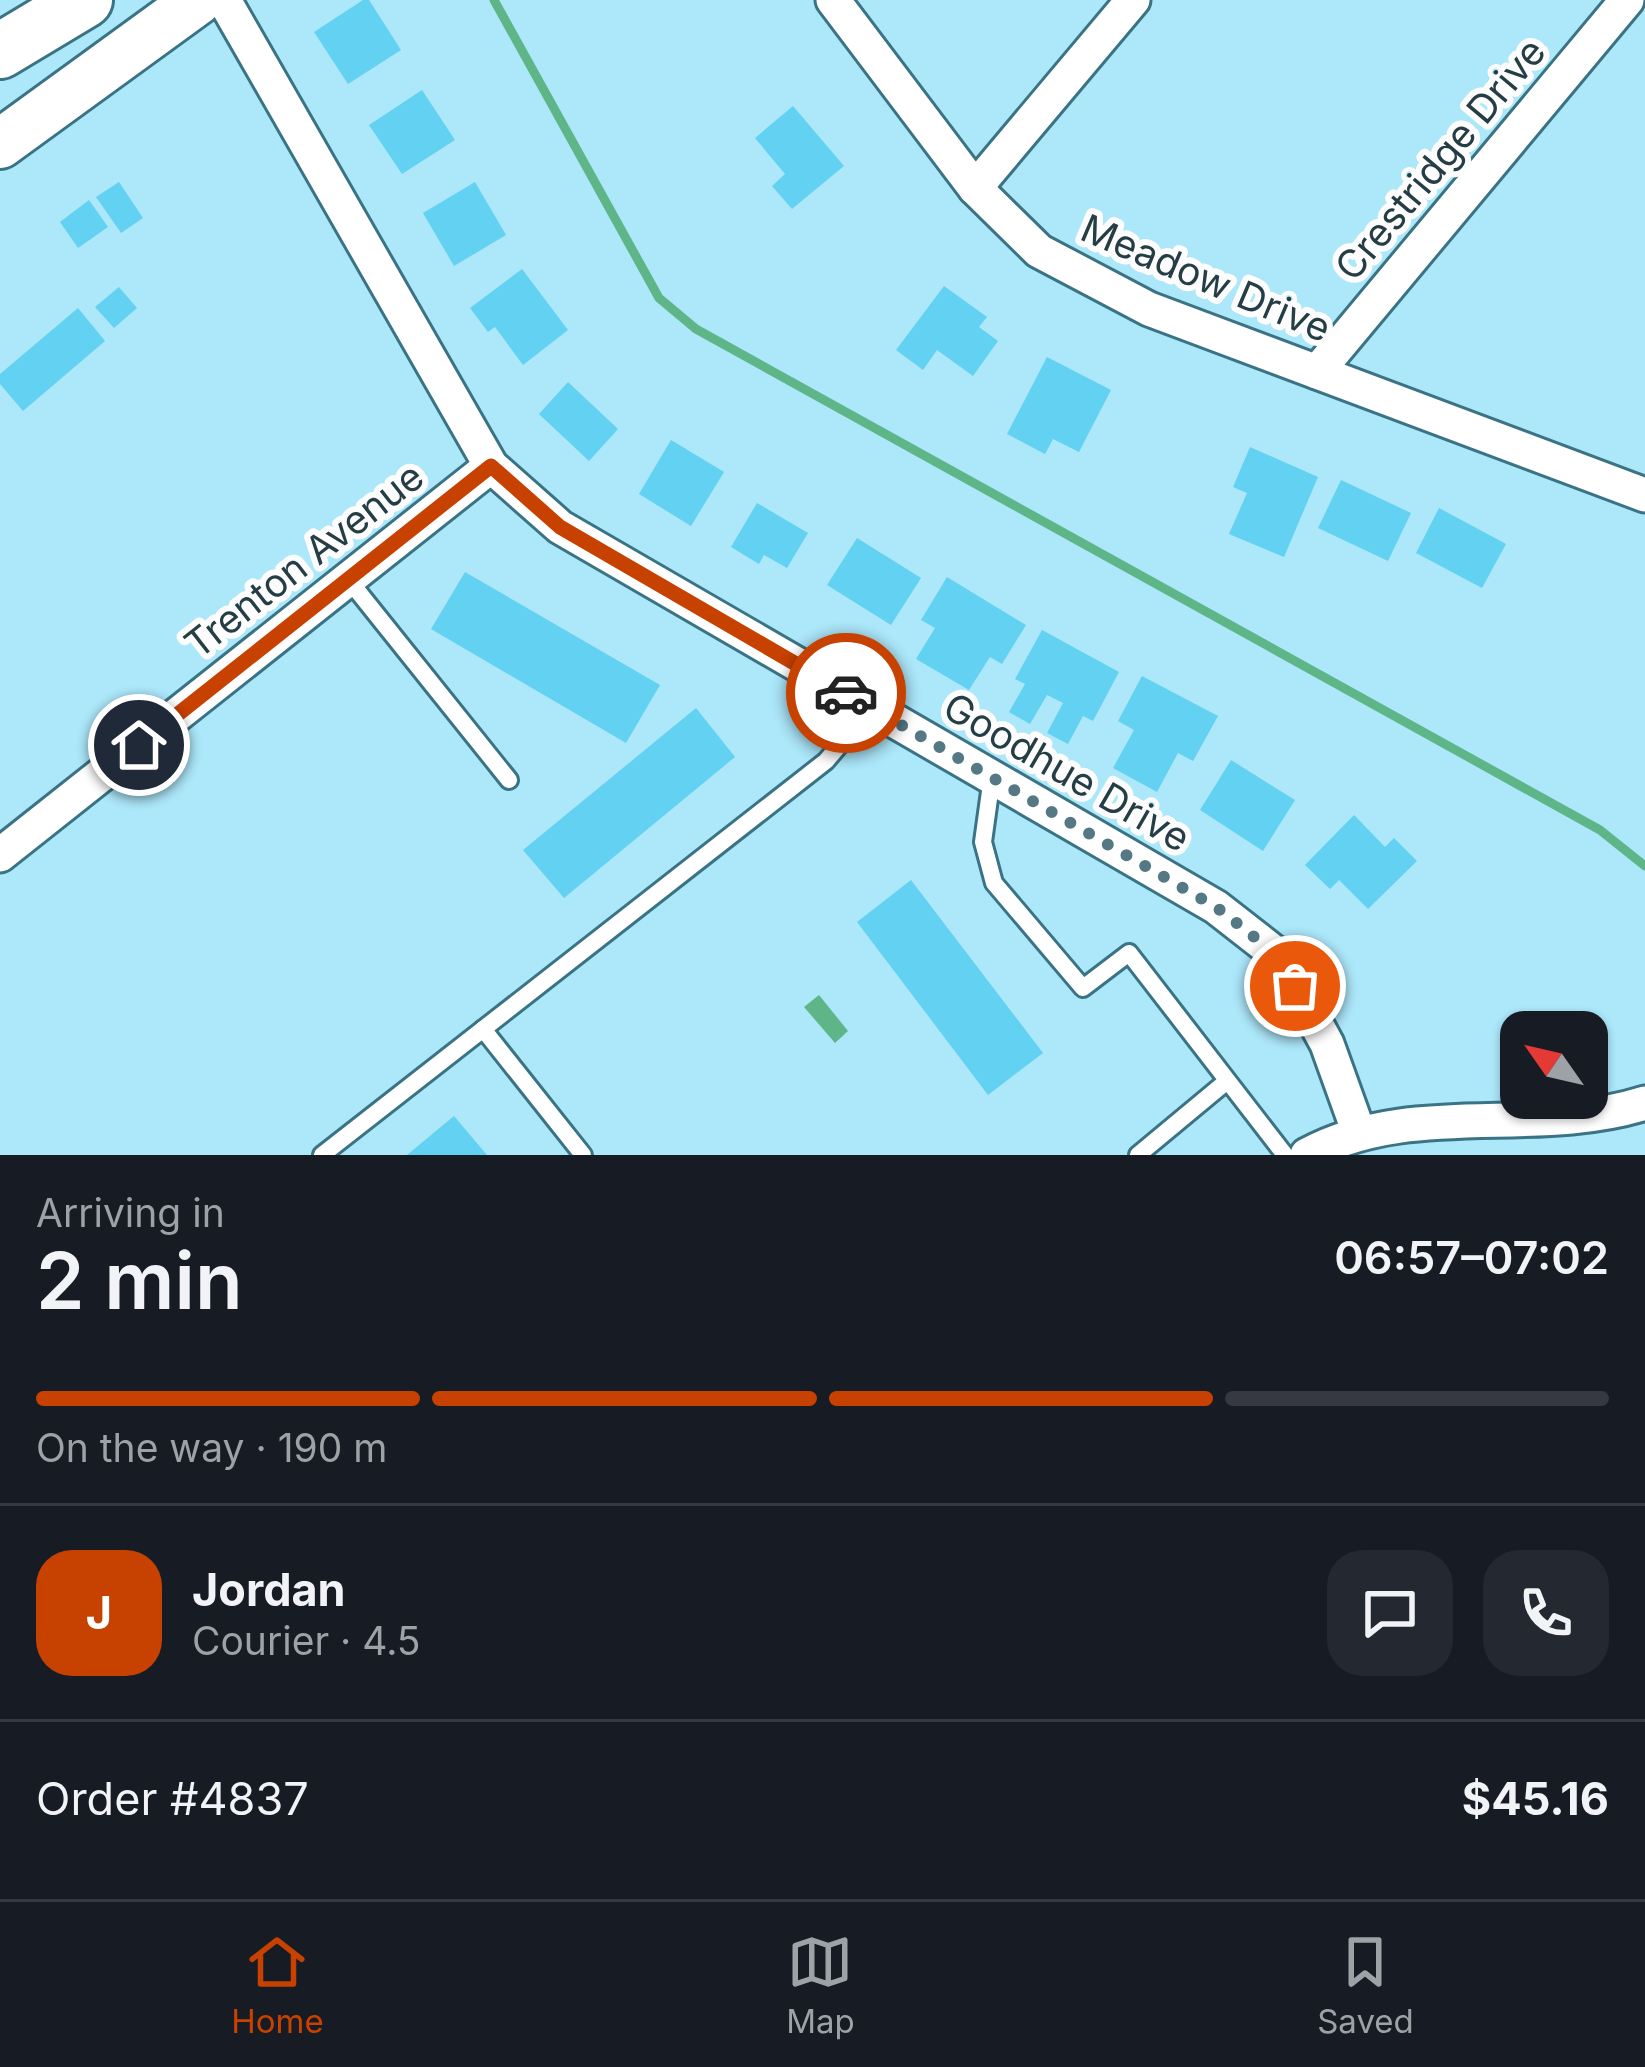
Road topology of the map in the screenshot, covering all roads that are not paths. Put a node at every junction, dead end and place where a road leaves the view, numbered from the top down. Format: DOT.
graph roads {
  1 [pos="85,0"];
  2 [pos="198,0"];
  3 [pos="224,0"];
  4 [pos="833,0"];
  5 [pos="1132,0"];
  6 [pos="1628,0"];
  7 [pos="0,51"];
  8 [pos="0,144"];
  9 [pos="975,188"];
  10 [pos="1317,372"];
  11 [pos="491,466"];
  12 [pos="1645,495"];
  13 [pos="348,579"];
  14 [pos="871,708"];
  15 [pos="992,777"];
  16 [pos="509,780"];
  17 [pos="0,855"];
  18 [pos="483,1029"];
  19 [pos="1227,1081"];
  20 [pos="1643,1114"];
  21 [pos="1359,1133"];
  22 [pos="322,1155"];
  23 [pos="583,1155"];
  24 [pos="1138,1155"];
  25 [pos="1285,1155"];
  26 [pos="1307,1155"];
  1 -- 7 [label="main road"];
  2 -- 8 [label="main road"];
  3 -- 11 [label="street, Goodhue Drive"];
  4 -- 9 [label="street, Meadow Drive"];
  5 -- 9 [label="street"];
  6 -- 10 [label="street, Crestridge Drive"];
  9 -- 10 [label="street, Meadow Drive"];
  10 -- 12 [label="street, Meadow Drive"];
  11 -- 13 [label="street, Trenton Avenue"];
  11 -- 14 [label="street, Goodhue Drive"];
  13 -- 16 [label="lane"];
  13 -- 17 [label="street, Trenton Avenue"];
  14 -- 15 [label="street, Goodhue Drive"];
  14 -- 18 [label="lane"];
  15 -- 19 [label="lane"];
  15 -- 21 [label="street, Goodhue Drive"];
  18 -- 22 [label="lane"];
  18 -- 23 [label="lane"];
  19 -- 24 [label="lane"];
  19 -- 25 [label="lane"];
  20 -- 21 [label="street"];
  21 -- 26 [label="street"];
}
